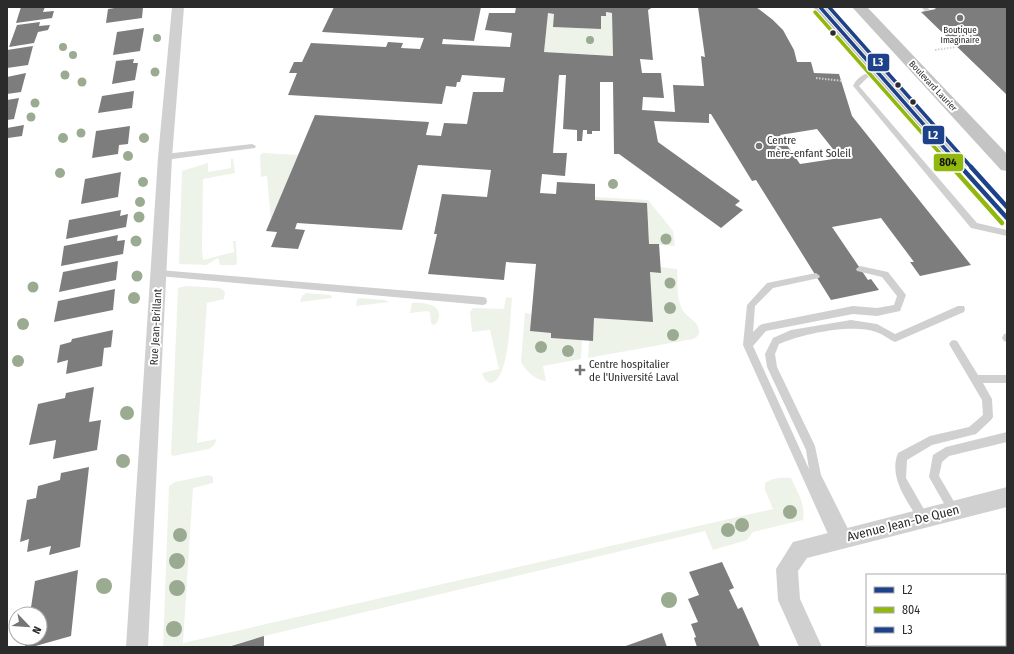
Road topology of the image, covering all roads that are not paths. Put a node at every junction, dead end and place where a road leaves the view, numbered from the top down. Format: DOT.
graph roads {
  1 [pos="178,7"];
  2 [pos="820,7"];
  3 [pos="859,7"];
  4 [pos="878,72"];
  5 [pos="252,146"];
  6 [pos="165,157"];
  7 [pos="1007,165"];
  8 [pos="1007,218"];
  9 [pos="1007,233"];
  10 [pos="860,269"];
  11 [pos="159,273"];
  12 [pos="816,276"];
  13 [pos="483,301"];
  14 [pos="961,310"];
  15 [pos="954,344"];
  16 [pos="748,345"];
  17 [pos="975,379"];
  18 [pos="1007,379"];
  19 [pos="1007,437"];
  20 [pos="1007,497"];
  21 [pos="954,510"];
  22 [pos="924,518"];
  23 [pos="841,538"];
  24 [pos="137,647"];
  25 [pos="811,647"];
  1 -- 6 [label="street, Rue Jean-Brillant"];
  2 -- 4 [label="main road"];
  3 -- 7 [label="main road, Boulevard Laurier"];
  4 -- 8 [label="main road"];
  4 -- 9 [label="lane"];
  5 -- 6 [label="lane"];
  6 -- 11 [label="street, Rue Jean-Brillant"];
  10 -- 16 [label="lane"];
  11 -- 13 [label="lane"];
  11 -- 24 [label="street, Rue Jean-Brillant"];
  12 -- 16 [label="lane"];
  14 -- 23 [label="lane"];
  15 -- 17 [label="lane"];
  16 -- 23 [label="lane"];
  17 -- 18 [label="lane"];
  17 -- 22 [label="lane"];
  19 -- 21 [label="lane"];
  20 -- 21 [label="street, Avenue Jean-De Quen"];
  21 -- 22 [label="street, Avenue Jean-De Quen"];
  22 -- 23 [label="street, Avenue Jean-De Quen"];
  23 -- 25 [label="street, Avenue Jean-De Quen"];
}
